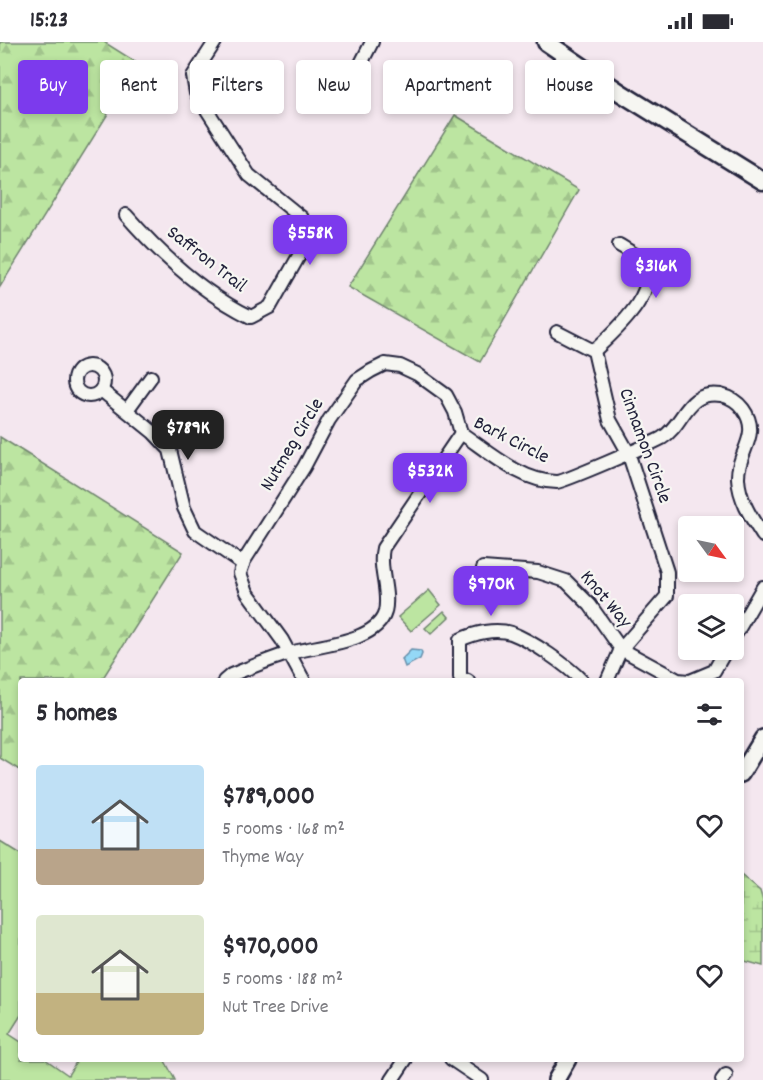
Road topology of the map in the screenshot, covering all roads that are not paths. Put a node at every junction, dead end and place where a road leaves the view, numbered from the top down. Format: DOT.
graph roads {
  1 [pos="215,42"];
  2 [pos="372,42"];
  3 [pos="546,42"];
  4 [pos="363,60"];
  5 [pos="763,181"];
  6 [pos="126,215"];
  7 [pos="619,245"];
  8 [pos="557,332"];
  9 [pos="594,351"];
  10 [pos="151,376"];
  11 [pos="101,390"];
  12 [pos="127,410"];
  13 [pos="461,433"];
  14 [pos="627,452"];
  15 [pos="763,537"];
  16 [pos="243,564"];
  17 [pos="483,568"];
  18 [pos="763,587"];
  19 [pos="744,620"];
  20 [pos="621,649"];
  21 [pos="289,653"];
  22 [pos="720,660"];
  23 [pos="228,678"];
  24 [pos="302,678"];
  25 [pos="460,678"];
  26 [pos="579,678"];
  27 [pos="608,678"];
  28 [pos="674,678"];
  29 [pos="697,678"];
  30 [pos="763,738"];
  31 [pos="744,769"];
  32 [pos="404,1062"];
  33 [pos="455,1062"];
  34 [pos="566,1062"];
  35 [pos="392,1080"];
  36 [pos="482,1080"];
  37 [pos="556,1080"];
  1 -- 6 [label="street, Saffron Trail"];
  2 -- 4 [label="street"];
  3 -- 5 [label="main road"];
  7 -- 9 [label="street"];
  8 -- 9 [label="street"];
  9 -- 14 [label="street, Cinnamon Circle"];
  10 -- 12 [label="street"];
  11 -- 12 [label="street"];
  12 -- 16 [label="street"];
  13 -- 14 [label="street, Bark Circle"];
  13 -- 16 [label="street, Nutmeg Circle"];
  13 -- 21 [label="street, Bark Circle"];
  14 -- 15 [label="street"];
  14 -- 20 [label="street, Cinnamon Circle"];
  16 -- 21 [label="street"];
  17 -- 20 [label="street, Knot Way"];
  18 -- 19 [label="street"];
  20 -- 27 [label="street, Cinnamon Circle"];
  20 -- 28 [label="street, Knot Way"];
  21 -- 23 [label="street, Bark Circle"];
  21 -- 24 [label="street"];
  22 -- 29 [label="street, Knot Way"];
  25 -- 26 [label="street"];
  30 -- 31 [label="street"];
  32 -- 35 [label="street"];
  33 -- 36 [label="street"];
  34 -- 37 [label="street"];
}
